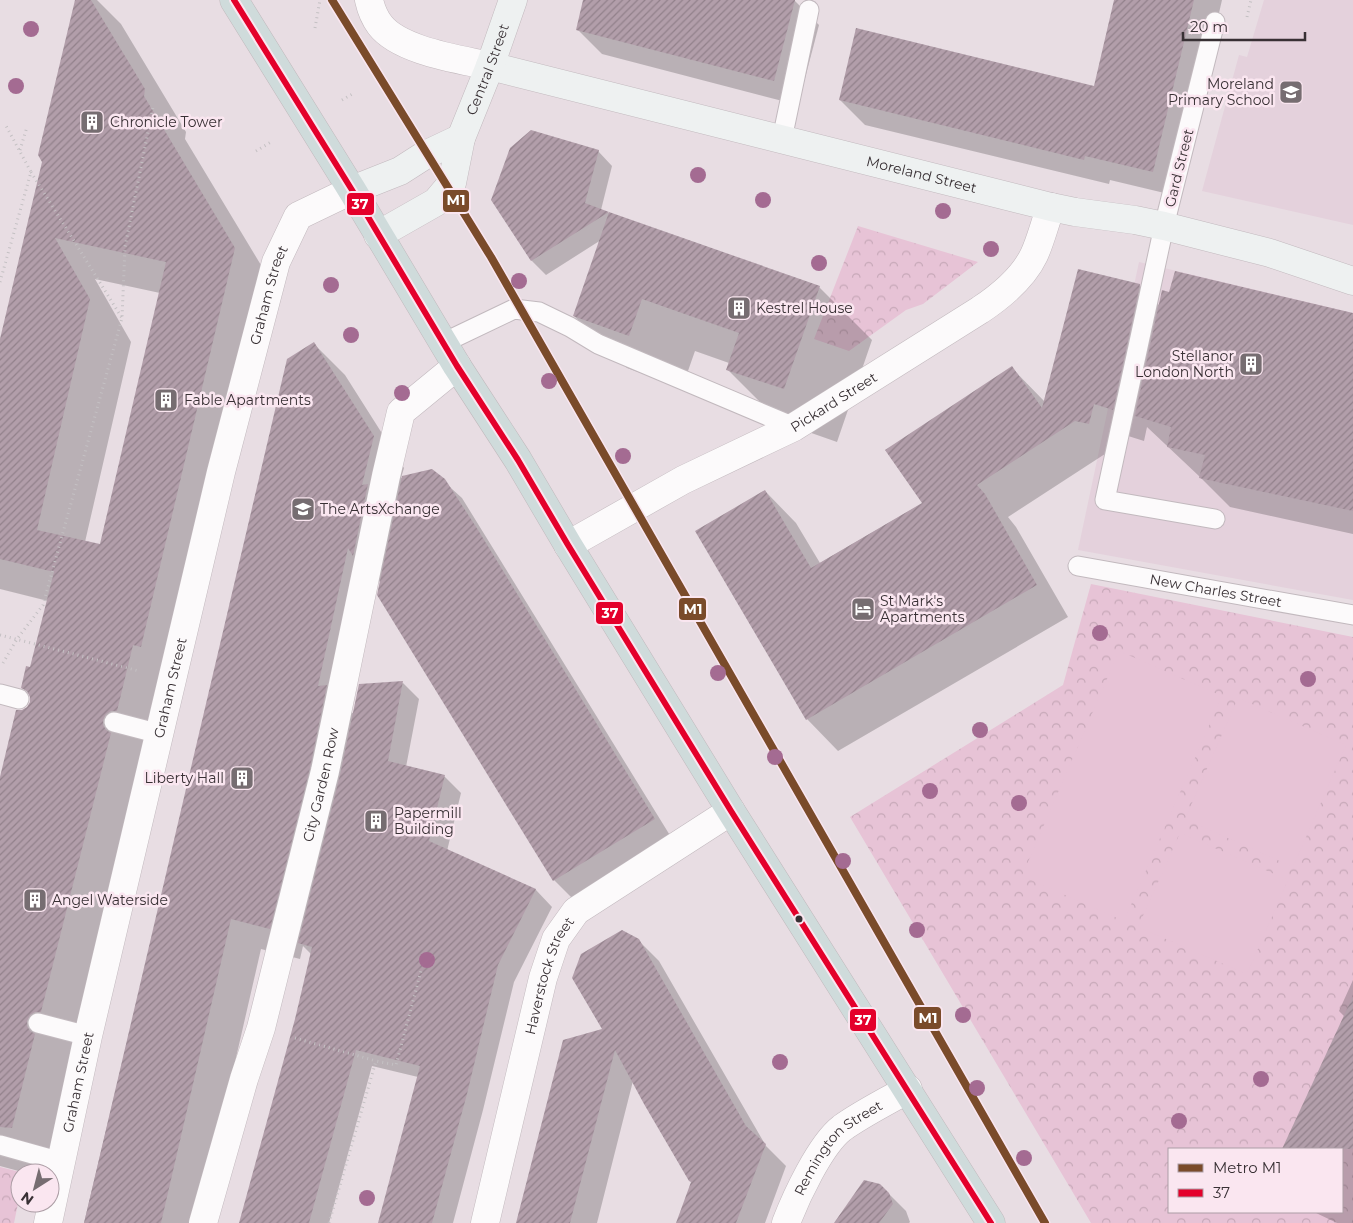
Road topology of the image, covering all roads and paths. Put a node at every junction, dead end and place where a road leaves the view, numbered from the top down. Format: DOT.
graph roads {
  1 [pos="234,0"];
  2 [pos="320,0"];
  3 [pos="369,0"];
  4 [pos="512,0"];
  5 [pos="809,10"];
  6 [pos="1215,22"];
  7 [pos="315,28"];
  8 [pos="490,66"];
  9 [pos="354,93"];
  10 [pos="342,100"];
  11 [pos="153,107"];
  12 [pos="5,124"];
  13 [pos="27,127"];
  14 [pos="461,138"];
  15 [pos="782,139"];
  16 [pos="271,142"];
  17 [pos="19,151"];
  18 [pos="256,151"];
  19 [pos="31,172"];
  20 [pos="352,190"];
  21 [pos="1051,207"];
  22 [pos="1164,226"];
  23 [pos="378,235"];
  24 [pos="1353,281"];
  25 [pos="0,282"];
  26 [pos="122,318"];
  27 [pos="443,344"];
  28 [pos="456,366"];
  29 [pos="794,427"];
  30 [pos="1215,519"];
  31 [pos="568,545"];
  32 [pos="1078,566"];
  33 [pos="1353,615"];
  34 [pos="0,635"];
  35 [pos="17,639"];
  36 [pos="0,668"];
  37 [pos="173,680"];
  38 [pos="0,694"];
  39 [pos="19,698"];
  40 [pos="114,722"];
  41 [pos="160,734"];
  42 [pos="731,811"];
  43 [pos="421,971"];
  44 [pos="38,1024"];
  45 [pos="261,1028"];
  46 [pos="88,1036"];
  47 [pos="376,1061"];
  48 [pos="908,1089"];
  49 [pos="0,1145"];
  50 [pos="60,1162"];
  51 [pos="48,1223"];
  52 [pos="203,1223"];
  53 [pos="329,1223"];
  54 [pos="485,1223"];
  55 [pos="786,1223"];
  56 [pos="991,1223"];
  1 -- 20 [label="highway"];
  2 -- 7 [label="path"];
  3 -- 8 [label="street"];
  4 -- 8 [label="street, Central Street"];
  5 -- 15 [label="lane"];
  6 -- 22 [label="lane, Gard Street"];
  8 -- 14 [label="street, Central Street"];
  8 -- 15 [label="street, Moreland Street"];
  9 -- 10 [label="path"];
  11 -- 26 [label="path"];
  12 -- 17 [label="path"];
  13 -- 17 [label="path"];
  14 -- 20 [label="street"];
  14 -- 23 [label="street, Central Street"];
  15 -- 21 [label="street, Moreland Street"];
  16 -- 18 [label="path"];
  17 -- 19 [label="path"];
  19 -- 25 [label="path"];
  19 -- 26 [label="path"];
  20 -- 23 [label="highway"];
  20 -- 37 [label="street, Graham Street"];
  21 -- 22 [label="street, Moreland Street"];
  21 -- 29 [label="street, Pickard Street"];
  22 -- 24 [label="street, Moreland Street"];
  22 -- 30 [label="lane, Gard Street"];
  23 -- 27 [label="highway"];
  26 -- 35 [label="path"];
  27 -- 28 [label="highway"];
  27 -- 29 [label="lane"];
  28 -- 31 [label="highway"];
  28 -- 45 [label="street, City Garden Row"];
  29 -- 31 [label="street, Pickard Street"];
  31 -- 42 [label="highway"];
  32 -- 33 [label="lane, New Charles Street"];
  34 -- 35 [label="path"];
  35 -- 36 [label="path"];
  35 -- 37 [label="path"];
  37 -- 41 [label="street, Graham Street"];
  38 -- 39 [label="lane"];
  40 -- 41 [label="lane"];
  41 -- 46 [label="street, Graham Street"];
  42 -- 48 [label="highway"];
  42 -- 54 [label="street, Haverstock Street"];
  43 -- 47 [label="path"];
  44 -- 46 [label="lane"];
  45 -- 47 [label="path"];
  45 -- 52 [label="street, City Garden Row"];
  46 -- 50 [label="street, Graham Street"];
  47 -- 53 [label="path"];
  48 -- 55 [label="street, Remington Street"];
  48 -- 56 [label="highway"];
  49 -- 50 [label="lane"];
  50 -- 51 [label="street, Graham Street"];
}
